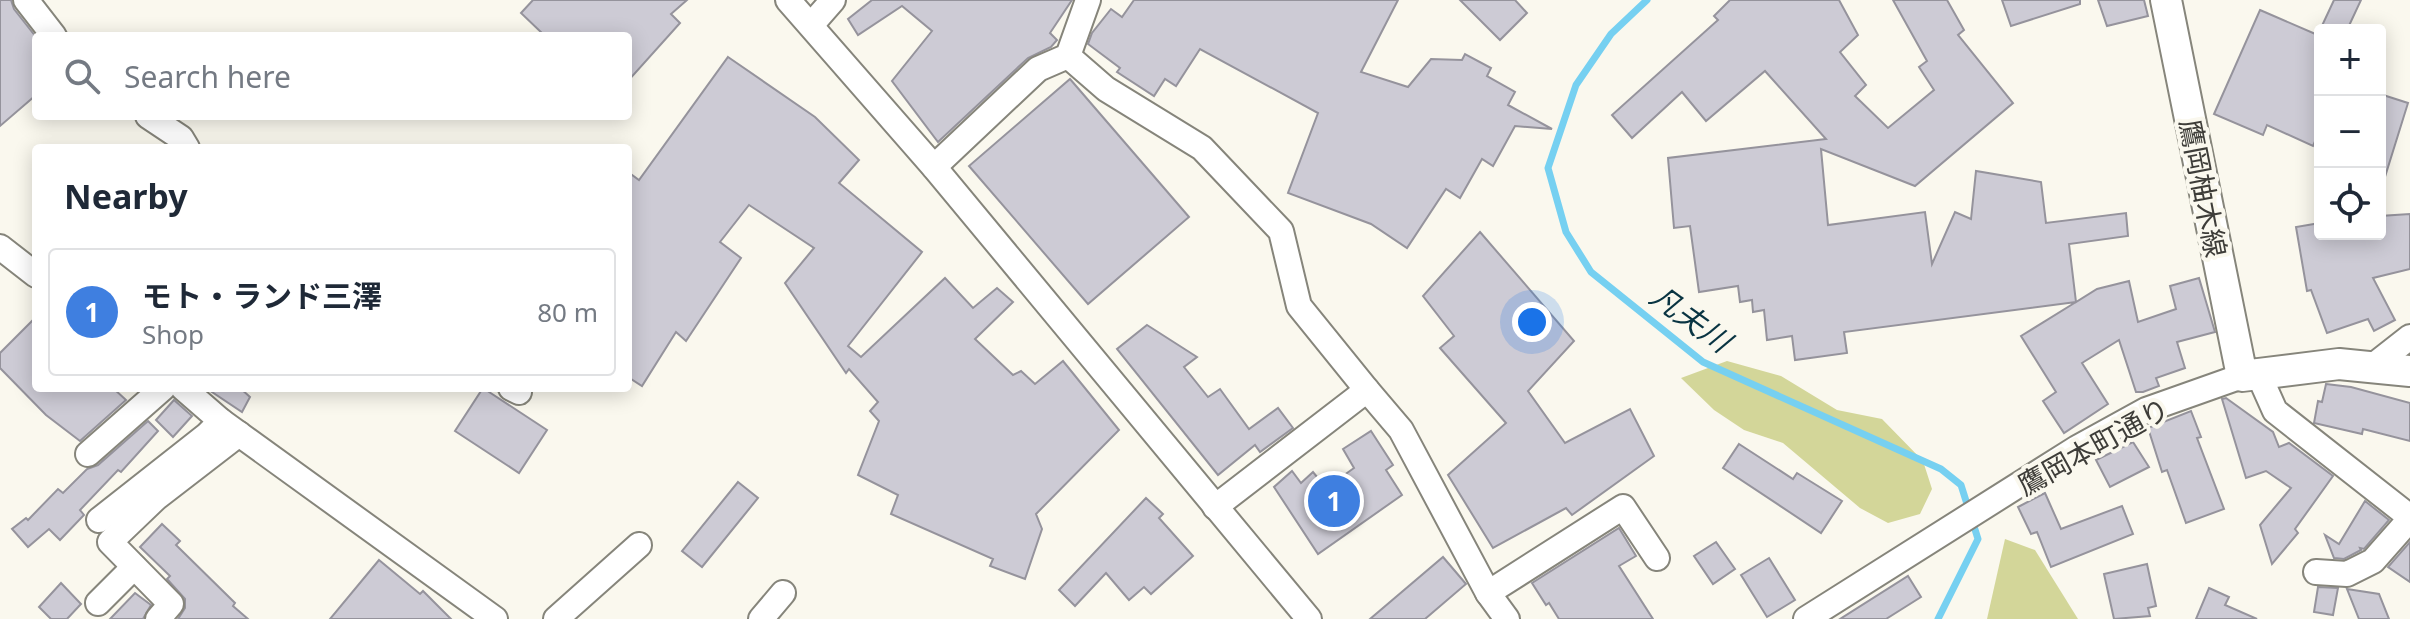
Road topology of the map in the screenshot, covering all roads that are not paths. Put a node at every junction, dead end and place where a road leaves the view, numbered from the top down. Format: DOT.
graph roads {
  1 [pos="26,0"];
  2 [pos="788,0"];
  3 [pos="833,0"];
  4 [pos="1088,0"];
  5 [pos="2166,0"];
  6 [pos="812,24"];
  7 [pos="51,32"];
  8 [pos="1068,56"];
  9 [pos="154,120"];
  10 [pos="185,144"];
  11 [pos="934,167"];
  12 [pos="0,247"];
  13 [pos="32,270"];
  14 [pos="2410,337"];
  15 [pos="2373,366"];
  16 [pos="2410,371"];
  17 [pos="2250,375"];
  18 [pos="1367,390"];
  19 [pos="158,392"];
  20 [pos="188,392"];
  21 [pos="230,427"];
  22 [pos="88,454"];
  23 [pos="1215,507"];
  24 [pos="2410,518"];
  25 [pos="99,520"];
  26 [pos="639,545"];
  27 [pos="1657,558"];
  28 [pos="134,567"];
  29 [pos="2316,572"];
  30 [pos="783,593"];
  31 [pos="1488,593"];
  32 [pos="98,603"];
  33 [pos="158,619"];
  34 [pos="495,619"];
  35 [pos="556,619"];
  36 [pos="761,619"];
  37 [pos="1309,619"];
  38 [pos="1507,619"];
  39 [pos="1806,619"];
  1 -- 7 [label="street"];
  2 -- 6 [label="street"];
  3 -- 6 [label="street"];
  4 -- 8 [label="street"];
  5 -- 17 [label="main road, 鷹岡柚木線"];
  6 -- 11 [label="street"];
  8 -- 11 [label="street"];
  8 -- 18 [label="street"];
  9 -- 10 [label="street"];
  11 -- 23 [label="street"];
  12 -- 13 [label="street"];
  14 -- 15 [label="street"];
  15 -- 16 [label="main road, 鷹岡本町通り"];
  15 -- 17 [label="main road, 鷹岡本町通り"];
  17 -- 24 [label="street"];
  17 -- 39 [label="street, 鷹岡本町通り"];
  18 -- 23 [label="street"];
  18 -- 31 [label="street"];
  19 -- 22 [label="street"];
  20 -- 21 [label="street"];
  21 -- 25 [label="street"];
  21 -- 28 [label="street"];
  21 -- 34 [label="street"];
  23 -- 37 [label="street"];
  24 -- 29 [label="street"];
  26 -- 35 [label="street"];
  27 -- 31 [label="street"];
  28 -- 32 [label="street"];
  28 -- 33 [label="street"];
  30 -- 36 [label="street"];
  31 -- 38 [label="street"];
}
